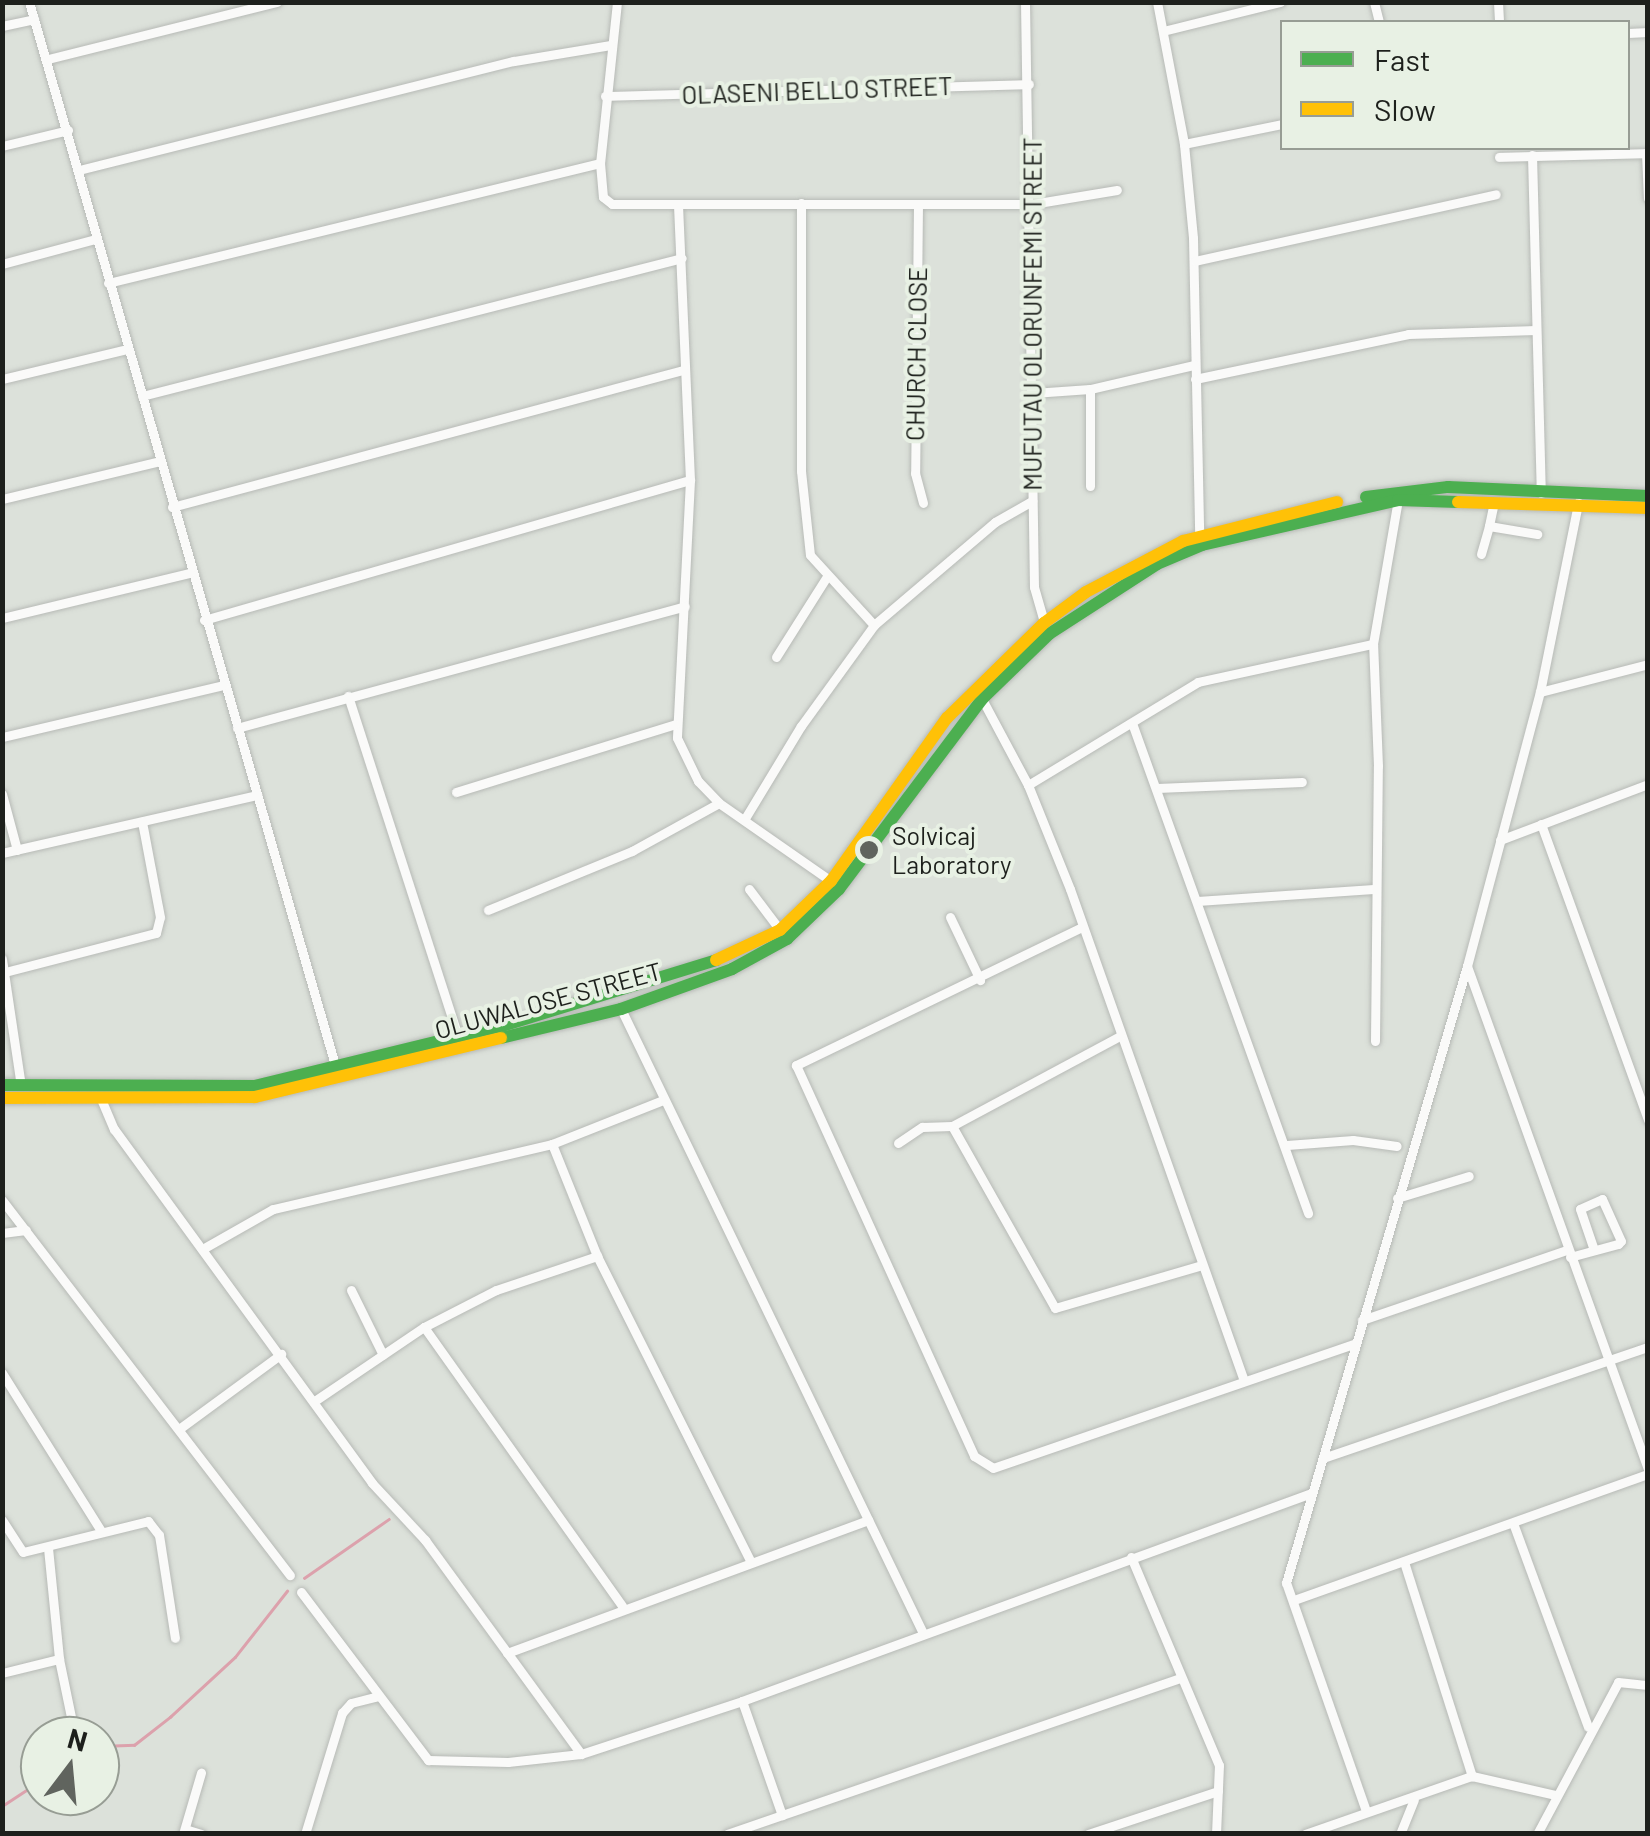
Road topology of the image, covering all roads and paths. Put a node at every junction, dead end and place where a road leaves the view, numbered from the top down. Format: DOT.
graph roads {
  1 [pos="29,2"];
  2 [pos="278,2"];
  3 [pos="616,2"];
  4 [pos="1025,2"];
  5 [pos="1158,2"];
  6 [pos="1280,2"];
  7 [pos="34,18"];
  8 [pos="2,26"];
  9 [pos="1162,31"];
  10 [pos="611,45"];
  11 [pos="48,59"];
  12 [pos="1028,84"];
  13 [pos="605,96"];
  14 [pos="1280,124"];
  15 [pos="68,130"];
  16 [pos="1184,144"];
  17 [pos="2,146"];
  18 [pos="1647,153"];
  19 [pos="1532,155"];
  20 [pos="1499,156"];
  21 [pos="600,164"];
  22 [pos="79,170"];
  23 [pos="1117,190"];
  24 [pos="1496,194"];
  25 [pos="1648,198"];
  26 [pos="801,202"];
  27 [pos="678,204"];
  28 [pos="918,204"];
  29 [pos="1032,204"];
  30 [pos="95,239"];
  31 [pos="682,258"];
  32 [pos="1195,260"];
  33 [pos="2,264"];
  34 [pos="108,283"];
  35 [pos="1536,330"];
  36 [pos="127,350"];
  37 [pos="1194,365"];
  38 [pos="683,370"];
  39 [pos="2,379"];
  40 [pos="1195,379"];
  41 [pos="1090,389"];
  42 [pos="1033,393"];
  43 [pos="142,396"];
  44 [pos="160,462"];
  45 [pos="690,480"];
  46 [pos="1090,486"];
  47 [pos="1541,494"];
  48 [pos="1648,496"];
  49 [pos="2,498"];
  50 [pos="1398,500"];
  51 [pos="1032,501"];
  52 [pos="1579,501"];
  53 [pos="1494,502"];
  54 [pos="924,503"];
  55 [pos="172,507"];
  56 [pos="1648,508"];
  57 [pos="1489,526"];
  58 [pos="1537,534"];
  59 [pos="1199,535"];
  60 [pos="1482,554"];
  61 [pos="190,574"];
  62 [pos="826,578"];
  63 [pos="685,606"];
  64 [pos="2,618"];
  65 [pos="204,620"];
  66 [pos="1044,623"];
  67 [pos="874,625"];
  68 [pos="1372,644"];
  69 [pos="776,658"];
  70 [pos="1648,664"];
  71 [pos="223,685"];
  72 [pos="1540,692"];
  73 [pos="348,696"];
  74 [pos="982,699"];
  75 [pos="1132,723"];
  76 [pos="675,724"];
  77 [pos="236,728"];
  78 [pos="2,737"];
  79 [pos="1302,782"];
  80 [pos="1648,784"];
  81 [pos="1028,785"];
  82 [pos="1157,788"];
  83 [pos="456,792"];
  84 [pos="2,794"];
  85 [pos="256,795"];
  86 [pos="719,803"];
  87 [pos="744,820"];
  88 [pos="142,822"];
  89 [pos="1541,824"];
  90 [pos="1500,840"];
  91 [pos="17,850"];
  92 [pos="2,854"];
  93 [pos="831,881"];
  94 [pos="749,889"];
  95 [pos="1372,889"];
  96 [pos="1198,902"];
  97 [pos="488,910"];
  98 [pos="950,917"];
  99 [pos="1082,927"];
  100 [pos="780,930"];
  101 [pos="2,958"];
  102 [pos="1467,966"];
  103 [pos="5,972"];
  104 [pos="980,980"];
  105 [pos="621,1009"];
  106 [pos="458,1036"];
  107 [pos="1120,1036"];
  108 [pos="1376,1041"];
  109 [pos="425,1051"];
  110 [pos="336,1066"];
  111 [pos="2,1085"];
  112 [pos="22,1086"];
  113 [pos="2,1098"];
  114 [pos="101,1099"];
  115 [pos="662,1100"];
  116 [pos="1648,1120"];
  117 [pos="952,1126"];
  118 [pos="898,1143"];
  119 [pos="552,1144"];
  120 [pos="1287,1145"];
  121 [pos="1397,1146"];
  122 [pos="1469,1176"];
  123 [pos="1397,1198"];
  124 [pos="2,1200"];
  125 [pos="1308,1213"];
  126 [pos="26,1230"];
  127 [pos="2,1232"];
  128 [pos="206,1247"];
  129 [pos="1594,1250"];
  130 [pos="1569,1254"];
  131 [pos="598,1256"];
  132 [pos="1199,1266"];
  133 [pos="351,1290"];
  134 [pos="1362,1320"];
  135 [pos="424,1327"];
  136 [pos="1354,1344"];
  137 [pos="1648,1348"];
  138 [pos="281,1354"];
  139 [pos="384,1355"];
  140 [pos="1611,1360"];
  141 [pos="2,1373"];
  142 [pos="1244,1381"];
  143 [pos="316,1400"];
  144 [pos="179,1429"];
  145 [pos="1323,1458"];
  146 [pos="1648,1472"];
  147 [pos="1310,1494"];
  148 [pos="2,1520"];
  149 [pos="868,1520"];
  150 [pos="1514,1523"];
  151 [pos="101,1531"];
  152 [pos="48,1548"];
  153 [pos="1131,1557"];
  154 [pos="751,1562"];
  155 [pos="1404,1562"];
  156 [pos="290,1575"];
  157 [pos="302,1592"];
  158 [pos="1294,1600"];
  159 [pos="622,1606"];
  160 [pos="922,1630"];
  161 [pos="175,1638"];
  162 [pos="507,1653"];
  163 [pos="59,1659"];
  164 [pos="2,1673"];
  165 [pos="1181,1678"];
  166 [pos="1648,1685"];
  167 [pos="379,1696"];
  168 [pos="742,1700"];
  169 [pos="71,1716"];
  170 [pos="1588,1727"];
  171 [pos="581,1754"];
  172 [pos="201,1773"];
  173 [pos="1472,1776"];
  174 [pos="1218,1792"];
  175 [pos="1555,1794"];
  176 [pos="1414,1800"];
  177 [pos="1366,1812"];
  178 [pos="782,1815"];
  179 [pos="184,1831"];
  180 [pos="201,1834"];
  181 [pos="304,1834"];
  182 [pos="727,1834"];
  183 [pos="1088,1834"];
  184 [pos="1216,1834"];
  185 [pos="1305,1834"];
  186 [pos="1400,1834"];
  187 [pos="1537,1834"];
  1 -- 7 [label="street"];
  2 -- 11 [label="street"];
  3 -- 10 [label="street"];
  4 -- 12 [label="street, MUFUTAU OLORUNFEMI STREET"];
  5 -- 9 [label="street"];
  6 -- 9 [label="street"];
  7 -- 8 [label="street"];
  7 -- 11 [label="street"];
  9 -- 16 [label="street"];
  10 -- 13 [label="street"];
  10 -- 22 [label="street"];
  11 -- 15 [label="street"];
  12 -- 13 [label="street, OLASENI BELLO STREET"];
  12 -- 29 [label="street, MUFUTAU OLORUNFEMI STREET"];
  13 -- 21 [label="street"];
  14 -- 16 [label="street"];
  15 -- 17 [label="street"];
  15 -- 22 [label="street"];
  16 -- 32 [label="street"];
  18 -- 19 [label="street"];
  18 -- 25 [label="street"];
  19 -- 20 [label="street"];
  19 -- 35 [label="street"];
  21 -- 27 [label="street"];
  21 -- 34 [label="street"];
  22 -- 30 [label="street"];
  23 -- 29 [label="street"];
  24 -- 32 [label="street"];
  26 -- 27 [label="street"];
  26 -- 28 [label="street"];
  26 -- 62 [label="street"];
  27 -- 31 [label="street"];
  28 -- 29 [label="street"];
  28 -- 54 [label="street, CHURCH CLOSE"];
  29 -- 42 [label="street, MUFUTAU OLORUNFEMI STREET"];
  30 -- 33 [label="street"];
  30 -- 34 [label="street"];
  31 -- 38 [label="street"];
  31 -- 43 [label="street"];
  32 -- 37 [label="street"];
  34 -- 36 [label="street"];
  35 -- 40 [label="street"];
  35 -- 47 [label="street"];
  36 -- 39 [label="street"];
  36 -- 43 [label="street"];
  37 -- 40 [label="street"];
  37 -- 41 [label="street"];
  38 -- 45 [label="street"];
  38 -- 55 [label="street"];
  40 -- 59 [label="street"];
  41 -- 42 [label="street"];
  41 -- 46 [label="street"];
  42 -- 51 [label="street, MUFUTAU OLORUNFEMI STREET"];
  43 -- 44 [label="street"];
  44 -- 49 [label="street"];
  44 -- 55 [label="street"];
  45 -- 63 [label="street"];
  45 -- 65 [label="street"];
  47 -- 52 [label="street, OLUWALOSE STREET"];
  47 -- 59 [label="street, OLUWALOSE STREET"];
  48 -- 52 [label="street, OLUWALOSE STREET"];
  50 -- 53 [label="street, OLUWALOSE STREET"];
  50 -- 68 [label="street"];
  50 -- 74 [label="street, OLUWALOSE STREET"];
  51 -- 66 [label="street, MUFUTAU OLORUNFEMI STREET"];
  51 -- 67 [label="street"];
  52 -- 53 [label="street, OLUWALOSE STREET"];
  52 -- 56 [label="street, OLUWALOSE STREET"];
  52 -- 72 [label="street"];
  53 -- 57 [label="street"];
  55 -- 61 [label="street"];
  57 -- 58 [label="street"];
  57 -- 60 [label="street"];
  59 -- 66 [label="street, OLUWALOSE STREET"];
  61 -- 64 [label="street"];
  61 -- 65 [label="street"];
  62 -- 67 [label="street"];
  62 -- 69 [label="street"];
  63 -- 73 [label="street"];
  63 -- 76 [label="street"];
  65 -- 71 [label="street"];
  66 -- 93 [label="street, OLUWALOSE STREET"];
  67 -- 87 [label="street"];
  68 -- 75 [label="street"];
  68 -- 95 [label="street"];
  70 -- 72 [label="street"];
  71 -- 77 [label="street"];
  71 -- 78 [label="street"];
  72 -- 90 [label="street"];
  73 -- 77 [label="street"];
  73 -- 106 [label="street"];
  74 -- 81 [label="street"];
  74 -- 105 [label="street, OLUWALOSE STREET"];
  75 -- 81 [label="street"];
  75 -- 82 [label="street"];
  76 -- 83 [label="street"];
  76 -- 86 [label="street"];
  77 -- 85 [label="street"];
  79 -- 82 [label="street"];
  80 -- 89 [label="street"];
  81 -- 99 [label="street"];
  82 -- 96 [label="street"];
  84 -- 91 [label="street"];
  85 -- 88 [label="street"];
  85 -- 110 [label="street"];
  86 -- 87 [label="street"];
  86 -- 97 [label="street"];
  87 -- 93 [label="street"];
  88 -- 91 [label="street"];
  88 -- 103 [label="street"];
  89 -- 90 [label="street"];
  89 -- 116 [label="street"];
  90 -- 102 [label="street"];
  91 -- 92 [label="street"];
  93 -- 100 [label="street, OLUWALOSE STREET"];
  94 -- 100 [label="street"];
  95 -- 96 [label="street"];
  95 -- 108 [label="street"];
  96 -- 120 [label="street"];
  98 -- 104 [label="street"];
  99 -- 104 [label="street"];
  99 -- 107 [label="street"];
  100 -- 106 [label="street, OLUWALOSE STREET"];
  101 -- 103 [label="street"];
  102 -- 123 [label="street"];
  102 -- 130 [label="street"];
  103 -- 112 [label="street"];
  104 -- 142 [label="street"];
  105 -- 109 [label="street, OLUWALOSE STREET"];
  105 -- 115 [label="street"];
  106 -- 109 [label="street, OLUWALOSE STREET"];
  107 -- 117 [label="street"];
  107 -- 132 [label="street"];
  109 -- 110 [label="street, OLUWALOSE STREET"];
  109 -- 114 [label="street, OLUWALOSE STREET"];
  110 -- 112 [label="street, OLUWALOSE STREET"];
  111 -- 112 [label="street, OLUWALOSE STREET"];
  113 -- 114 [label="street, OLUWALOSE STREET"];
  114 -- 128 [label="street"];
  115 -- 119 [label="street"];
  115 -- 149 [label="street"];
  117 -- 118 [label="street"];
  117 -- 132 [label="street"];
  119 -- 128 [label="street"];
  119 -- 131 [label="street"];
  120 -- 121 [label="street"];
  120 -- 125 [label="street"];
  122 -- 123 [label="street"];
  123 -- 134 [label="street"];
  124 -- 126 [label="street"];
  126 -- 127 [label="street"];
  126 -- 144 [label="street"];
  128 -- 138 [label="street"];
  129 -- 129 [label="street"];
  129 -- 130 [label="street"];
  130 -- 134 [label="street"];
  130 -- 140 [label="street"];
  131 -- 135 [label="street"];
  131 -- 154 [label="street"];
  132 -- 142 [label="street"];
  133 -- 139 [label="street"];
  134 -- 136 [label="street"];
  135 -- 139 [label="street"];
  135 -- 159 [label="street"];
  136 -- 142 [label="street"];
  136 -- 145 [label="street"];
  137 -- 140 [label="street"];
  138 -- 143 [label="street"];
  138 -- 144 [label="street"];
  139 -- 143 [label="street"];
  140 -- 145 [label="street"];
  140 -- 146 [label="street"];
  141 -- 151 [label="street"];
  143 -- 162 [label="street"];
  144 -- 156 [label="street"];
  145 -- 147 [label="street"];
  146 -- 150 [label="street"];
  147 -- 153 [label="street"];
  147 -- 158 [label="street"];
  148 -- 152 [label="street"];
  149 -- 154 [label="street"];
  149 -- 160 [label="street"];
  150 -- 155 [label="street"];
  150 -- 170 [label="street"];
  151 -- 152 [label="street"];
  151 -- 161 [label="street"];
  152 -- 163 [label="street"];
  153 -- 160 [label="street"];
  153 -- 165 [label="street"];
  154 -- 159 [label="street"];
  155 -- 158 [label="street"];
  155 -- 173 [label="street"];
  157 -- 167 [label="street"];
  158 -- 177 [label="street"];
  159 -- 162 [label="street"];
  160 -- 168 [label="street"];
  162 -- 171 [label="street"];
  163 -- 164 [label="street"];
  163 -- 169 [label="street"];
  165 -- 174 [label="street"];
  165 -- 178 [label="street"];
  166 -- 170 [label="street"];
  167 -- 171 [label="street"];
  167 -- 181 [label="street"];
  168 -- 171 [label="street"];
  168 -- 178 [label="street"];
  170 -- 175 [label="street"];
  172 -- 179 [label="street"];
  173 -- 175 [label="street"];
  173 -- 176 [label="street"];
  174 -- 183 [label="street"];
  174 -- 184 [label="street"];
  175 -- 187 [label="street"];
  176 -- 177 [label="street"];
  176 -- 186 [label="street"];
  177 -- 185 [label="street"];
  178 -- 182 [label="street"];
  179 -- 180 [label="street"];
}
